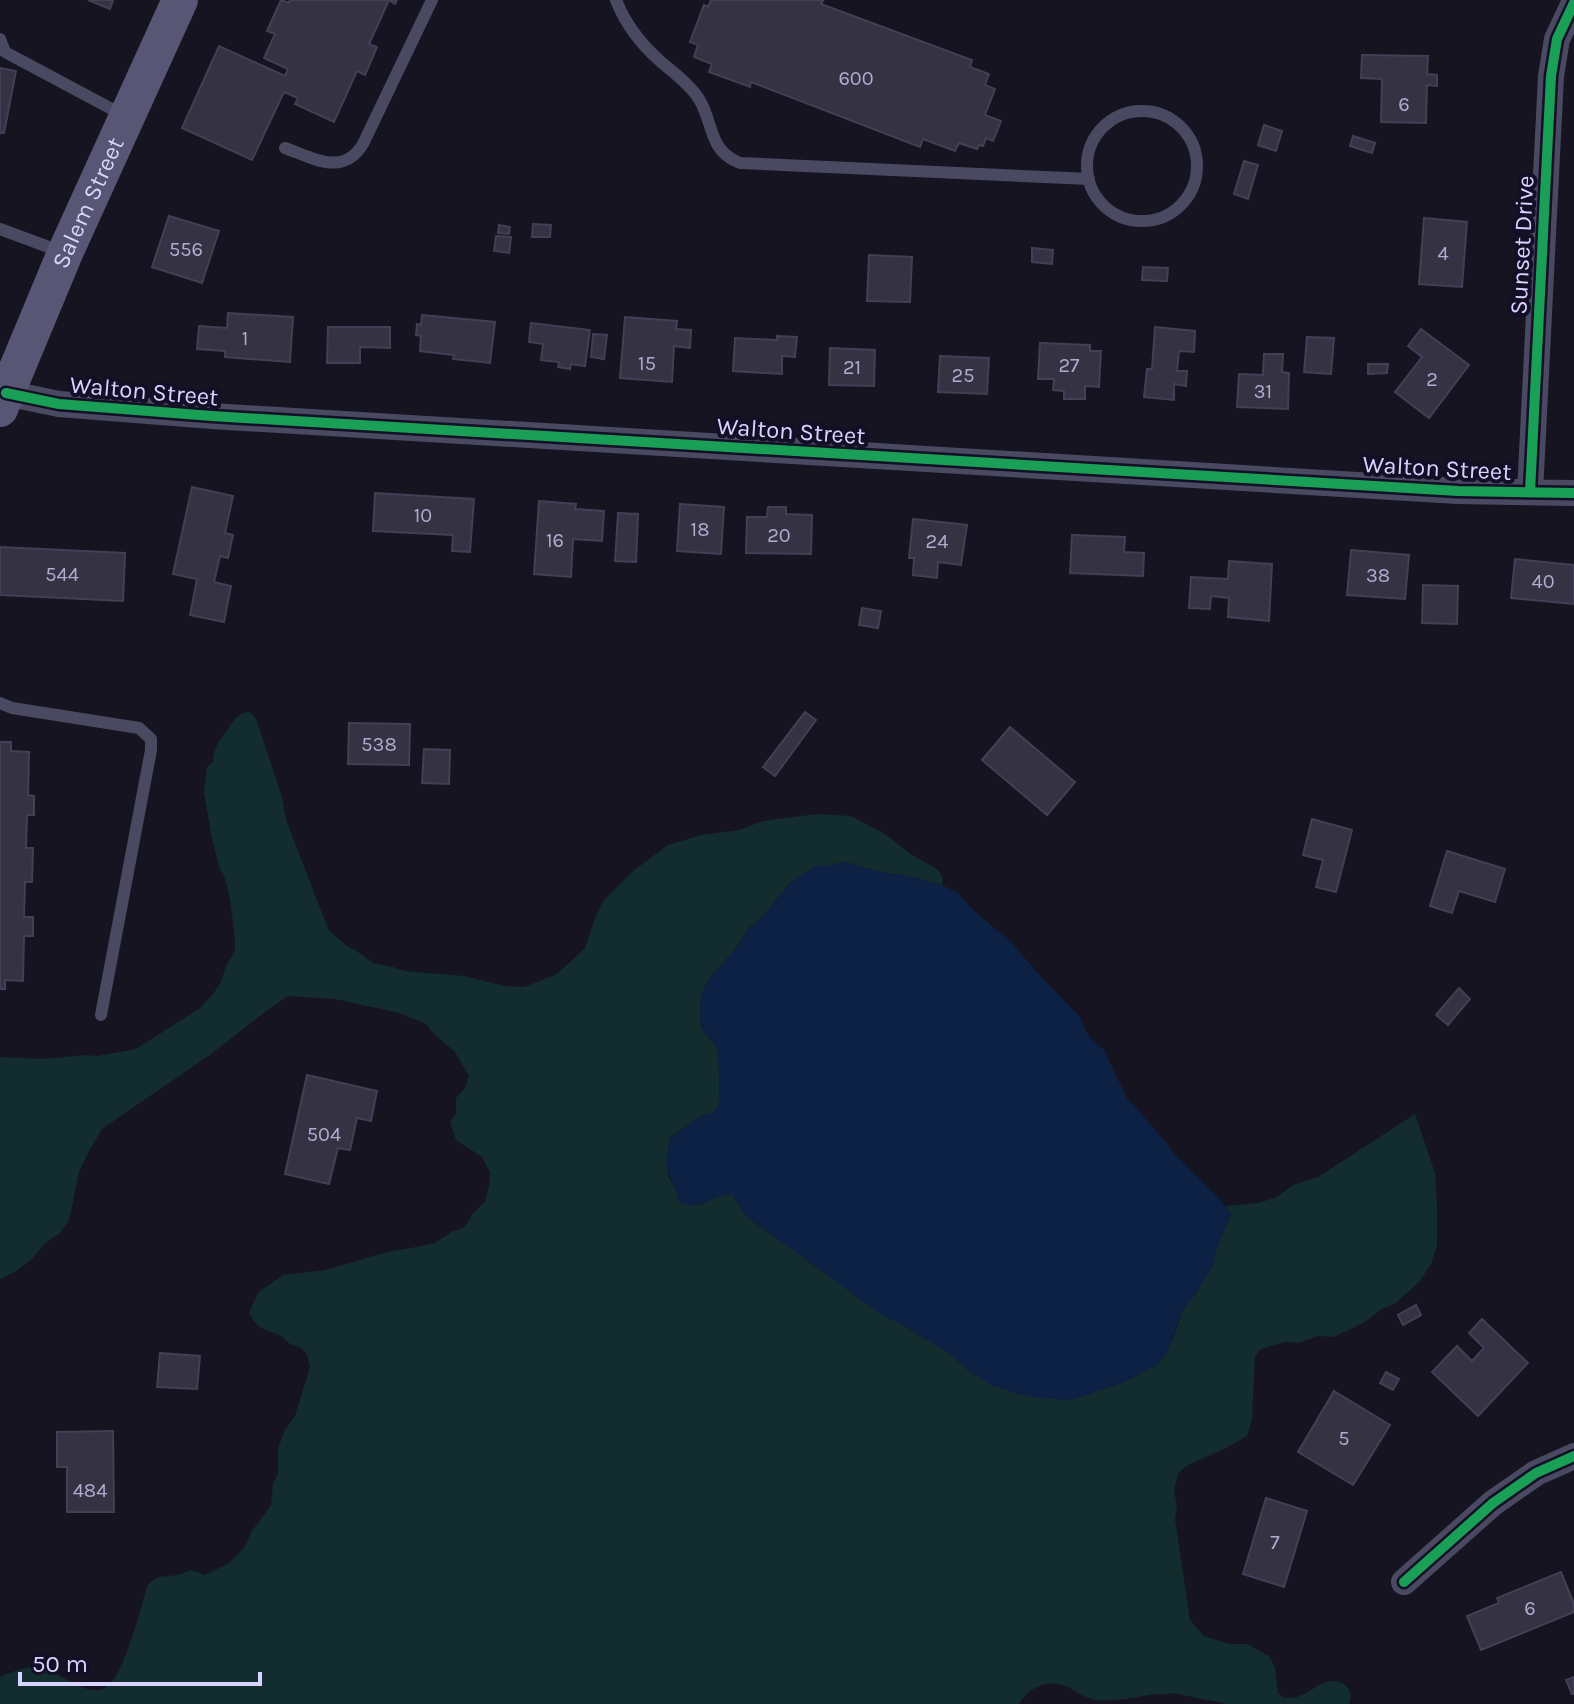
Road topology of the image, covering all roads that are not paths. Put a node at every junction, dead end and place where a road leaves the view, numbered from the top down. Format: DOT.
graph roads {
  1 [pos="180,0"];
  2 [pos="432,0"];
  3 [pos="616,0"];
  4 [pos="1574,3"];
  5 [pos="0,39"];
  6 [pos="126,117"];
  7 [pos="285,148"];
  8 [pos="1089,179"];
  9 [pos="0,229"];
  10 [pos="65,253"];
  11 [pos="3,401"];
  12 [pos="1530,492"];
  13 [pos="1574,493"];
  14 [pos="0,703"];
  15 [pos="101,1015"];
  16 [pos="1574,1456"];
  17 [pos="1404,1582"];
  1 -- 6 [label="main road, Salem Street"];
  2 -- 7 [label="lane"];
  3 -- 8 [label="lane"];
  4 -- 12 [label="street, Sunset Drive"];
  5 -- 6 [label="lane"];
  6 -- 10 [label="main road, Salem Street"];
  8 -- 8 [label="lane"];
  9 -- 10 [label="lane"];
  10 -- 11 [label="main road, Salem Street"];
  11 -- 12 [label="street, Walton Street"];
  12 -- 13 [label="street, Walton Street"];
  14 -- 15 [label="lane"];
  16 -- 17 [label="street"];
}
